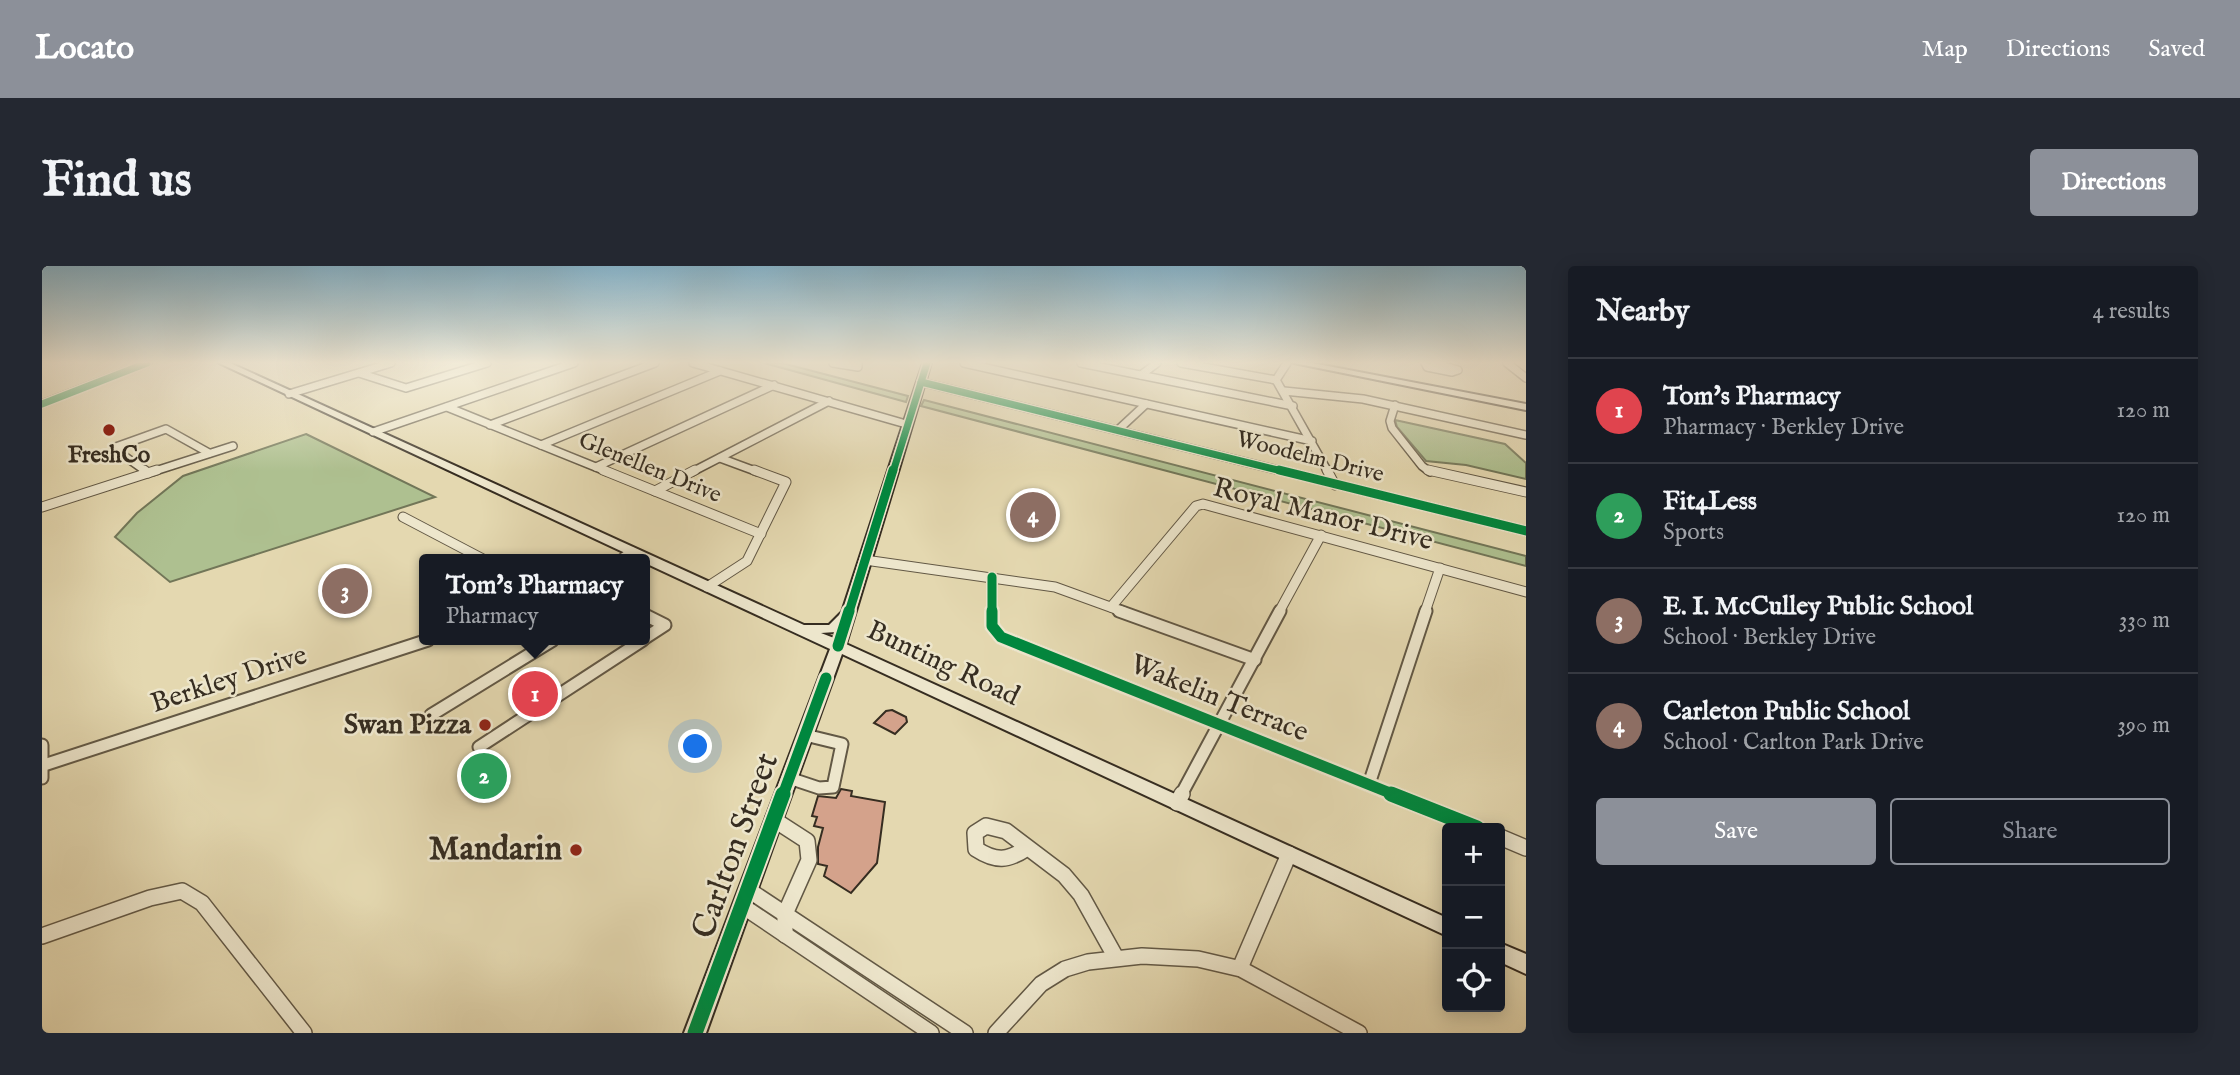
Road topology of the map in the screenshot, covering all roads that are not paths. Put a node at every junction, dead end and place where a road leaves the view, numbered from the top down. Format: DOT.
graph roads {
  1 [pos="300,399"];
  2 [pos="471,399"];
  3 [pos="560,399"];
  4 [pos="653,399"];
  5 [pos="746,399"];
  6 [pos="821,399"];
  7 [pos="915,399"];
  8 [pos="991,399"];
  9 [pos="1123,399"];
  10 [pos="1248,399"];
  11 [pos="1289,399"];
  12 [pos="1359,399"];
  13 [pos="1483,399"];
  14 [pos="829,401"];
  15 [pos="1146,404"];
  16 [pos="1293,405"];
  17 [pos="1395,405"];
  18 [pos="447,407"];
  19 [pos="1526,407"];
  20 [pos="490,425"];
  21 [pos="906,425"];
  22 [pos="1118,429"];
  23 [pos="373,432"];
  24 [pos="1526,435"];
  25 [pos="1312,442"];
  26 [pos="541,445"];
  27 [pos="233,446"];
  28 [pos="209,453"];
  29 [pos="720,458"];
  30 [pos="596,467"];
  31 [pos="148,473"];
  32 [pos="1335,485"];
  33 [pos="655,491"];
  34 [pos="1526,492"];
  35 [pos="42,507"];
  36 [pos="403,517"];
  37 [pos="1526,531"];
  38 [pos="761,534"];
  39 [pos="1321,534"];
  40 [pos="632,552"];
  41 [pos="473,554"];
  42 [pos="629,554"];
  43 [pos="636,554"];
  44 [pos="650,560"];
  45 [pos="865,560"];
  46 [pos="1440,568"];
  47 [pos="992,577"];
  48 [pos="707,587"];
  49 [pos="1526,592"];
  50 [pos="1111,607"];
  51 [pos="849,612"];
  52 [pos="650,618"];
  53 [pos="790,624"];
  54 [pos="650,635"];
  55 [pos="419,643"];
  56 [pos="545,645"];
  57 [pos="635,645"];
  58 [pos="838,646"];
  59 [pos="1255,660"];
  60 [pos="879,665"];
  61 [pos="827,678"];
  62 [pos="431,715"];
  63 [pos="1220,723"];
  64 [pos="805,735"];
  65 [pos="42,745"];
  66 [pos="478,747"];
  67 [pos="43,772"];
  68 [pos="789,778"];
  69 [pos="1369,784"];
  70 [pos="1177,803"];
  71 [pos="773,819"];
  72 [pos="1465,823"];
  73 [pos="1505,839"];
  74 [pos="1526,848"];
  75 [pos="1027,849"];
  76 [pos="1289,855"];
  77 [pos="744,897"];
  78 [pos="786,915"];
  79 [pos="1442,926"];
  80 [pos="785,935"];
  81 [pos="42,936"];
  82 [pos="1505,954"];
  83 [pos="1115,956"];
  84 [pos="1526,964"];
  85 [pos="1240,968"];
  86 [pos="304,1033"];
  87 [pos="695,1033"];
  88 [pos="930,1033"];
  89 [pos="965,1033"];
  90 [pos="996,1033"];
  91 [pos="1359,1033"];
  1 -- 23 [label="main road, Bunting Road"];
  2 -- 18 [label="street"];
  3 -- 20 [label="street"];
  4 -- 26 [label="street"];
  5 -- 30 [label="street"];
  6 -- 14 [label="street"];
  7 -- 21 [label="main road, Carlton Street"];
  8 -- 22 [label="street, Woodelm Drive"];
  9 -- 15 [label="street"];
  10 -- 16 [label="street"];
  11 -- 16 [label="street"];
  12 -- 17 [label="street"];
  13 -- 19 [label="main road"];
  14 -- 21 [label="street"];
  14 -- 29 [label="street"];
  15 -- 22 [label="street"];
  15 -- 25 [label="street"];
  16 -- 25 [label="street"];
  17 -- 24 [label="street"];
  17 -- 34 [label="street"];
  18 -- 20 [label="street, Glenellen Drive"];
  18 -- 23 [label="street"];
  20 -- 26 [label="street, Glenellen Drive"];
  21 -- 45 [label="main road, Carlton Street"];
  22 -- 32 [label="street, Woodelm Drive"];
  23 -- 40 [label="main road, Bunting Road"];
  25 -- 32 [label="street"];
  26 -- 30 [label="street, Glenellen Drive"];
  27 -- 28 [label="street"];
  28 -- 31 [label="street"];
  28 -- 31 [label="street"];
  29 -- 33 [label="street"];
  29 -- 38 [label="street"];
  30 -- 33 [label="street, Glenellen Drive"];
  31 -- 35 [label="street"];
  32 -- 37 [label="street, Woodelm Drive"];
  33 -- 38 [label="street, Glenellen Drive"];
  36 -- 41 [label="street"];
  38 -- 48 [label="street"];
  39 -- 46 [label="street, Royal Manor Drive"];
  39 -- 50 [label="street, Royal Manor Drive"];
  39 -- 59 [label="street"];
  40 -- 42 [label="street"];
  40 -- 43 [label="main road, Bunting Road"];
  44 -- 48 [label="main road, Bunting Road"];
  45 -- 47 [label="street"];
  45 -- 51 [label="main road, Carlton Street"];
  46 -- 49 [label="street, Royal Manor Drive"];
  46 -- 69 [label="street"];
  47 -- 50 [label="street"];
  47 -- 63 [label="street, Wakelin Terrace"];
  48 -- 53 [label="main road, Bunting Road"];
  50 -- 59 [label="street"];
  51 -- 53 [label="main road"];
  51 -- 58 [label="main road, Carlton Street"];
  52 -- 54 [label="street"];
  53 -- 58 [label="main road, Bunting Road"];
  55 -- 67 [label="street, Berkley Drive"];
  56 -- 62 [label="street"];
  57 -- 66 [label="street"];
  58 -- 60 [label="main road, Bunting Road"];
  58 -- 61 [label="main road, Carlton Street"];
  59 -- 63 [label="street"];
  60 -- 61 [label="main road"];
  60 -- 70 [label="main road, Bunting Road"];
  61 -- 64 [label="main road, Carlton Street"];
  63 -- 69 [label="street, Wakelin Terrace"];
  63 -- 70 [label="street"];
  64 -- 68 [label="main road, Carlton Street"];
  64 -- 68 [label="street"];
  65 -- 67 [label="street"];
  68 -- 71 [label="main road, Carlton Street"];
  69 -- 72 [label="street, Wakelin Terrace"];
  70 -- 76 [label="main road, Bunting Road"];
  71 -- 77 [label="main road, Carlton Street"];
  71 -- 78 [label="street"];
  73 -- 74 [label="street"];
  75 -- 83 [label="street"];
  76 -- 79 [label="main road, Bunting Road"];
  76 -- 85 [label="street"];
  77 -- 78 [label="street"];
  77 -- 80 [label="street"];
  77 -- 87 [label="main road, Carlton Street"];
  78 -- 80 [label="street"];
  78 -- 89 [label="street"];
  80 -- 88 [label="street"];
  81 -- 86 [label="street"];
  82 -- 84 [label="main road"];
  83 -- 85 [label="street"];
  83 -- 90 [label="street"];
  85 -- 91 [label="street"];
}
